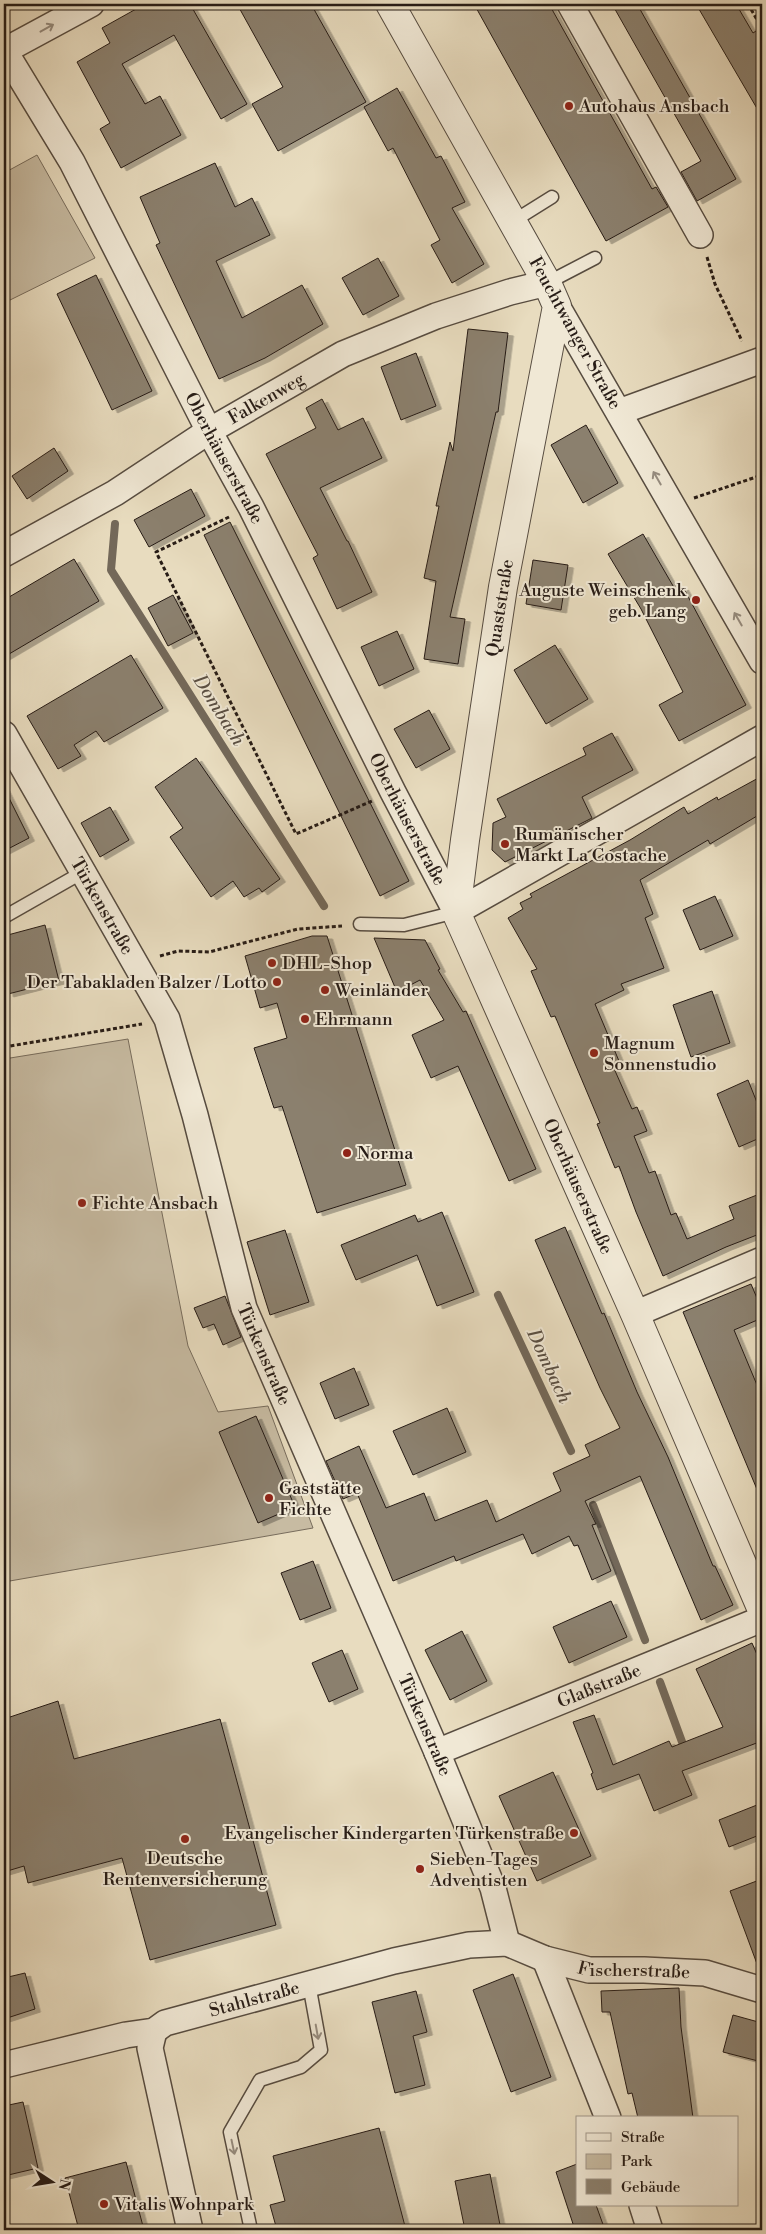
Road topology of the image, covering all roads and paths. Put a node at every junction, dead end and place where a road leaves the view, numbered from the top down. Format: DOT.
graph roads {
  1 [pos="91,4"];
  2 [pos="390,4"];
  3 [pos="570,4"];
  4 [pos="748,4"];
  5 [pos="762,24"];
  6 [pos="4,50"];
  7 [pos="552,197"];
  8 [pos="512,222"];
  9 [pos="700,235"];
  10 [pos="595,258"];
  11 [pos="552,295"];
  12 [pos="757,362"];
  13 [pos="619,412"];
  14 [pos="209,431"];
  15 [pos="762,474"];
  16 [pos="672,505"];
  17 [pos="251,507"];
  18 [pos="4,554"];
  19 [pos="762,661"];
  20 [pos="4,734"];
  21 [pos="762,738"];
  22 [pos="393,792"];
  23 [pos="83,872"];
  24 [pos="456,912"];
  25 [pos="4,917"];
  26 [pos="360,924"];
  27 [pos="166,954"];
  28 [pos="167,1019"];
  29 [pos="4,1047"];
  30 [pos="762,1260"];
  31 [pos="635,1314"];
  32 [pos="762,1610"];
  33 [pos="762,1619"];
  34 [pos="437,1752"];
  35 [pos="507,1943"];
  36 [pos="545,1959"];
  37 [pos="308,1984"];
  38 [pos="762,1990"];
  39 [pos="154,2031"];
  40 [pos="4,2065"];
  41 [pos="607,2116"];
  42 [pos="642,2206"];
  43 [pos="190,2230"];
  44 [pos="251,2230"];
  45 [pos="650,2230"];
  6 -- 1 [label="street, Oberhäuserstraße, one-way"];
  2 -- 8 [label="street, Feuchtwanger Straße"];
  3 -- 9 [label="street"];
  4 -- 5 [label="path"];
  6 -- 14 [label="street, Oberhäuserstraße"];
  7 -- 8 [label="lane"];
  8 -- 11 [label="street, Feuchtwanger Straße"];
  9 -- 12 [label="path"];
  10 -- 11 [label="lane"];
  11 -- 13 [label="street, Feuchtwanger Straße"];
  11 -- 14 [label="street, Falkenweg"];
  11 -- 24 [label="street, Quaststraße"];
  12 -- 13 [label="street"];
  16 -- 13 [label="street, Feuchtwanger Straße, one-way"];
  14 -- 17 [label="street, Oberhäuserstraße"];
  14 -- 18 [label="street, Falkenweg"];
  15 -- 16 [label="path"];
  19 -- 16 [label="street, Feuchtwanger Straße, one-way"];
  17 -- 22 [label="street, Oberhäuserstraße"];
  17 -- 22 [label="path"];
  20 -- 23 [label="street, Türkenstraße"];
  21 -- 24 [label="street"];
  22 -- 24 [label="street, Oberhäuserstraße"];
  23 -- 25 [label="lane"];
  23 -- 28 [label="street, Türkenstraße"];
  24 -- 26 [label="lane"];
  24 -- 31 [label="street, Oberhäuserstraße"];
  26 -- 27 [label="path"];
  28 -- 29 [label="path"];
  28 -- 34 [label="street, Türkenstraße"];
  30 -- 31 [label="street"];
  31 -- 32 [label="street, Oberhäuserstraße"];
  33 -- 34 [label="street, Glaßstraße"];
  34 -- 35 [label="street, Türkenstraße"];
  35 -- 36 [label="street, Fischerstraße"];
  35 -- 37 [label="street, Stahlstraße"];
  36 -- 38 [label="street, Fischerstraße"];
  36 -- 41 [label="street"];
  37 -- 39 [label="street, Stahlstraße"];
  37 -- 44 [label="lane, one-way"];
  39 -- 40 [label="street, Stahlstraße"];
  39 -- 43 [label="street"];
  42 -- 45 [label="street"];
}
